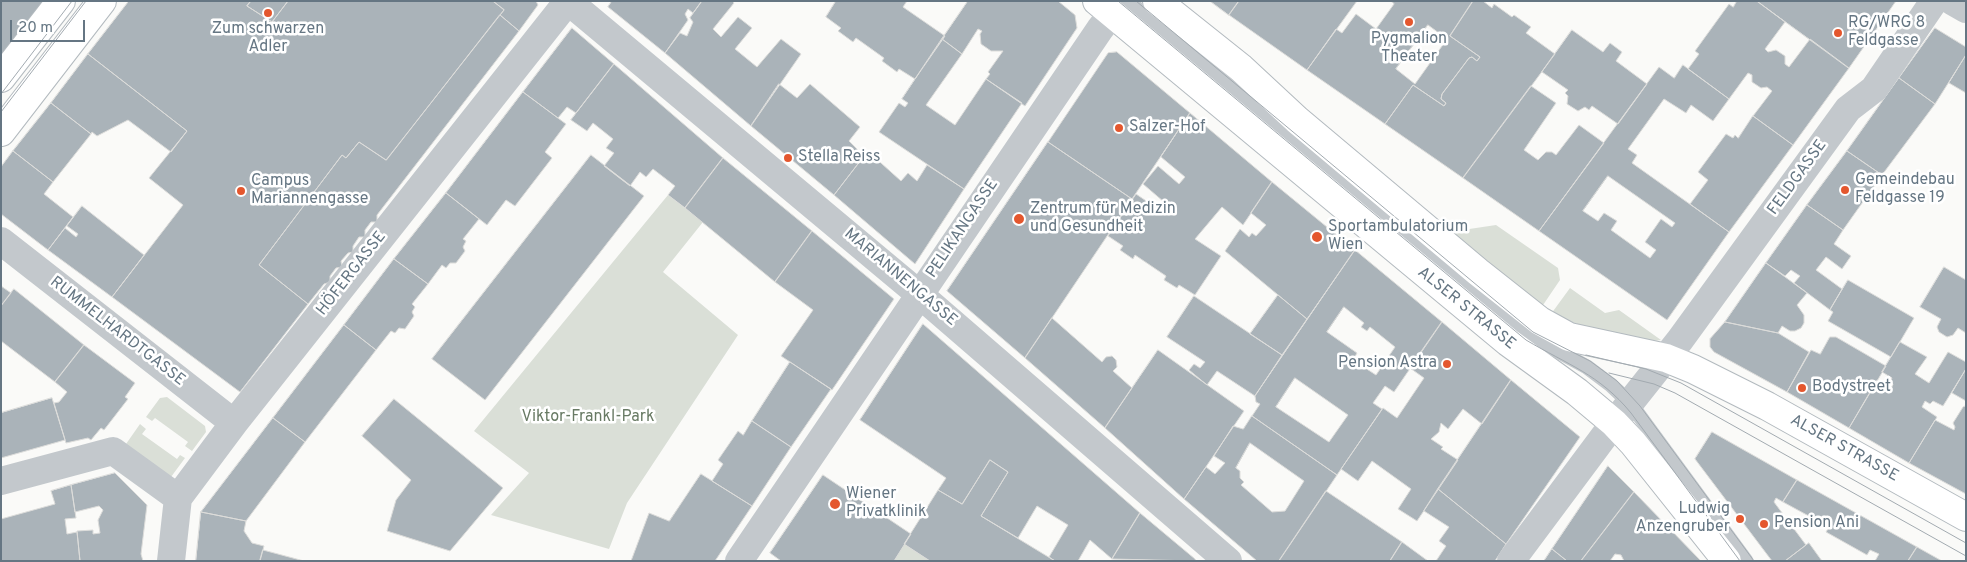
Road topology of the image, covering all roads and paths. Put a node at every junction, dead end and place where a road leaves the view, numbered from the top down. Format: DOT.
graph roads {
  1 [pos="61,1"];
  2 [pos="102,1"];
  3 [pos="568,1"];
  4 [pos="1934,1"];
  5 [pos="1952,1"];
  6 [pos="1155,2"];
  7 [pos="1115,4"];
  8 [pos="1966,9"];
  9 [pos="16,75"];
  10 [pos="1,132"];
  11 [pos="1,241"];
  12 [pos="919,294"];
  13 [pos="1666,358"];
  14 [pos="1622,413"];
  15 [pos="234,424"];
  16 [pos="1,481"];
  17 [pos="178,498"];
  18 [pos="1966,517"];
  19 [pos="171,561"];
  20 [pos="739,561"];
  21 [pos="1228,561"];
  22 [pos="1511,561"];
  23 [pos="1727,561"];
  24 [pos="1746,561"];
  1 -- 9 [label="main road"];
  2 -- 9 [label="main road"];
  3 -- 12 [label="street, MARIANNENGASSE"];
  3 -- 15 [label="street, HÖFERGASSE"];
  4 -- 13 [label="street, FELDGASSE"];
  5 -- 8 [label="street"];
  6 -- 13 [label="main road, ALSER STRASSE"];
  7 -- 12 [label="street, PELIKANGASSE"];
  7 -- 14 [label="main road, ALSER STRASSE"];
  9 -- 10 [label="main road"];
  11 -- 15 [label="street, RUMMELHARDTGASSE"];
  12 -- 20 [label="street, PELIKANGASSE"];
  12 -- 21 [label="street, MARIANNENGASSE"];
  13 -- 14 [label="street"];
  13 -- 18 [label="main road, ALSER STRASSE"];
  14 -- 22 [label="street"];
  14 -- 23 [label="main road, ALSER STRASSE"];
  14 -- 24 [label="lane"];
  15 -- 17 [label="street, HÖFERGASSE"];
  16 -- 17 [label="street"];
  17 -- 19 [label="street"];
}
